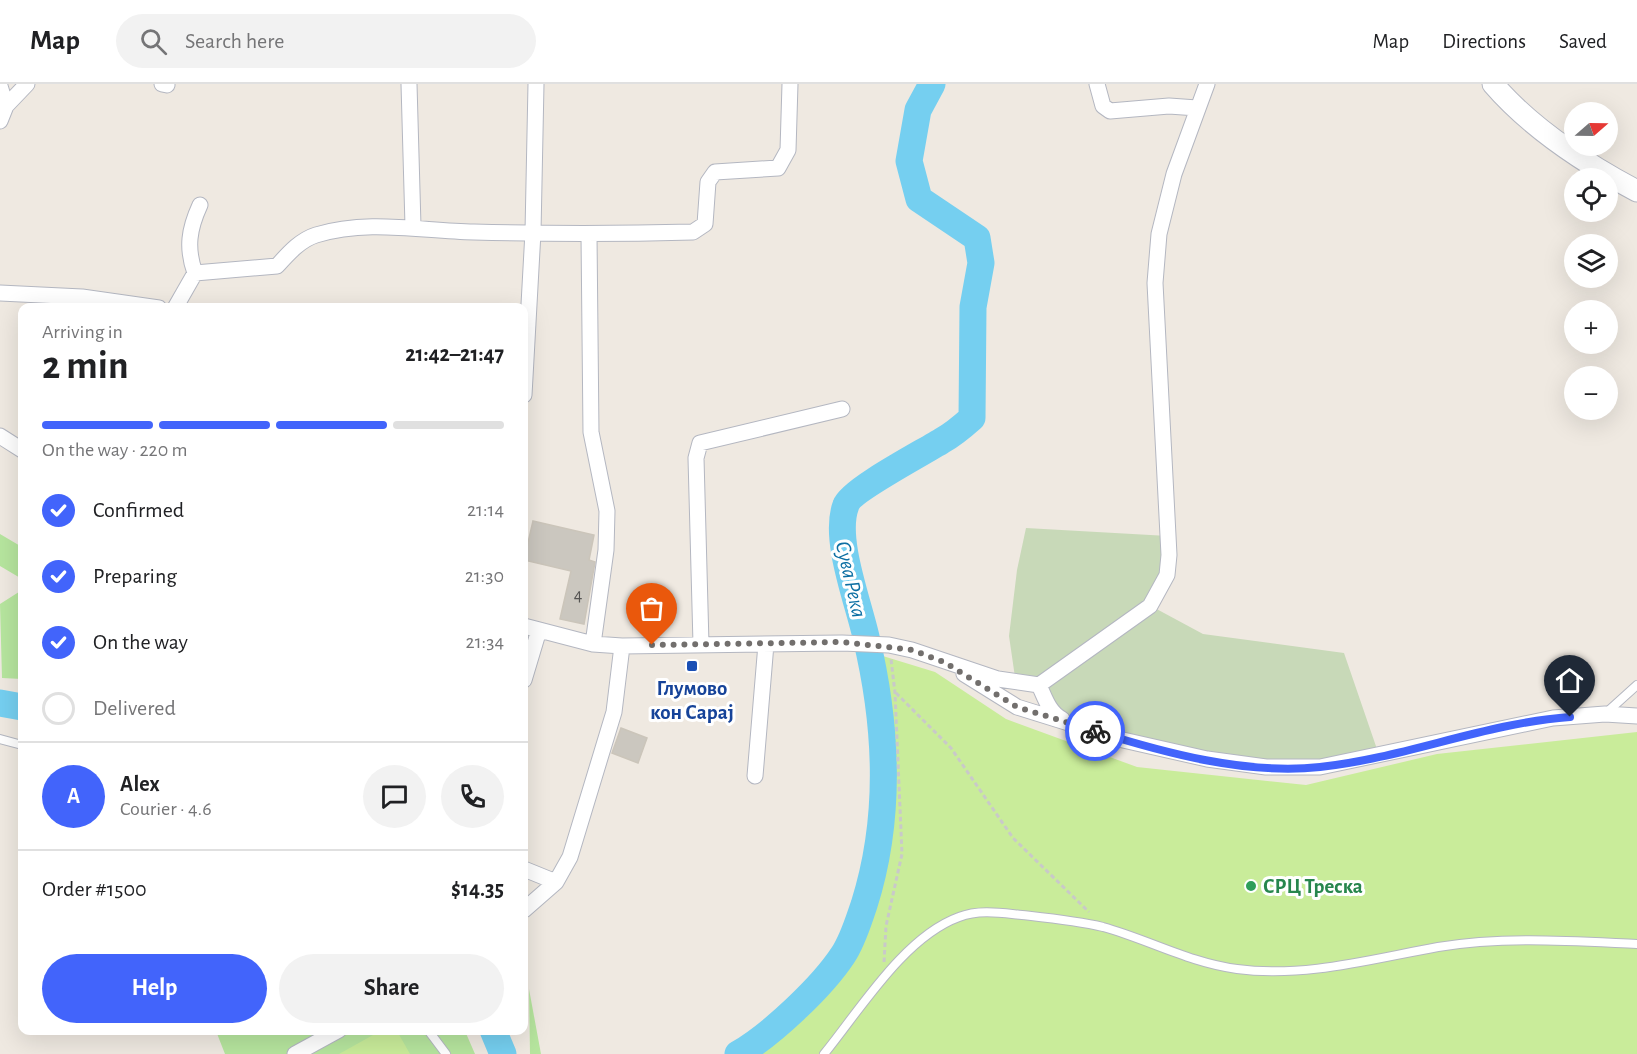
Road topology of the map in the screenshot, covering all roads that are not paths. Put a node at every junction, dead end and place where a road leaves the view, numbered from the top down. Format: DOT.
graph roads {
  1 [pos="27,84"];
  2 [pos="162,84"];
  3 [pos="409,84"];
  4 [pos="536,84"];
  5 [pos="790,84"];
  6 [pos="1097,84"];
  7 [pos="1207,84"];
  8 [pos="1478,84"];
  9 [pos="167,85"];
  10 [pos="0,86"];
  11 [pos="1496,88"];
  12 [pos="6,106"];
  13 [pos="1197,108"];
  14 [pos="0,121"];
  15 [pos="1637,191"];
  16 [pos="200,205"];
  17 [pos="413,226"];
  18 [pos="533,232"];
  19 [pos="589,235"];
  20 [pos="195,273"];
  21 [pos="0,293"];
  22 [pos="124,303"];
  23 [pos="178,303"];
  24 [pos="528,323"];
  25 [pos="842,409"];
  26 [pos="0,436"];
  27 [pos="18,447"];
  28 [pos="528,627"];
  29 [pos="539,630"];
  30 [pos="593,644"];
  31 [pos="701,644"];
  32 [pos="766,644"];
  33 [pos="622,646"];
  34 [pos="944,662"];
  35 [pos="528,667"];
  36 [pos="1040,685"];
  37 [pos="1637,685"];
  38 [pos="1605,714"];
  39 [pos="1637,716"];
  40 [pos="1068,723"];
  41 [pos="0,739"];
  42 [pos="18,744"];
  43 [pos="755,776"];
  44 [pos="528,871"];
  45 [pos="556,882"];
  46 [pos="528,906"];
  47 [pos="1637,944"];
  48 [pos="330,1035"];
  49 [pos="432,1035"];
  50 [pos="295,1054"];
  51 [pos="446,1054"];
  52 [pos="824,1054"];
  1 -- 12 [label="street"];
  2 -- 9 [label="street"];
  3 -- 17 [label="street"];
  4 -- 18 [label="street"];
  5 -- 19 [label="street"];
  6 -- 13 [label="street"];
  7 -- 13 [label="street"];
  8 -- 11 [label="street"];
  10 -- 12 [label="street"];
  11 -- 15 [label="main road"];
  12 -- 14 [label="street"];
  13 -- 36 [label="street"];
  16 -- 20 [label="street"];
  17 -- 18 [label="street"];
  17 -- 20 [label="street"];
  18 -- 19 [label="street"];
  18 -- 24 [label="street"];
  19 -- 30 [label="street"];
  20 -- 23 [label="street"];
  21 -- 22 [label="street"];
  25 -- 31 [label="street"];
  26 -- 27 [label="street"];
  28 -- 29 [label="street"];
  29 -- 30 [label="street"];
  29 -- 35 [label="street"];
  30 -- 33 [label="street"];
  31 -- 32 [label="street"];
  31 -- 33 [label="street"];
  32 -- 34 [label="street"];
  32 -- 43 [label="street"];
  33 -- 45 [label="street"];
  34 -- 36 [label="street"];
  34 -- 40 [label="street"];
  36 -- 40 [label="street"];
  37 -- 38 [label="lane"];
  38 -- 39 [label="street"];
  38 -- 40 [label="street"];
  41 -- 42 [label="lane"];
  44 -- 45 [label="street"];
  45 -- 46 [label="street"];
  47 -- 52 [label="lane"];
  48 -- 50 [label="street"];
  49 -- 51 [label="lane"];
}
